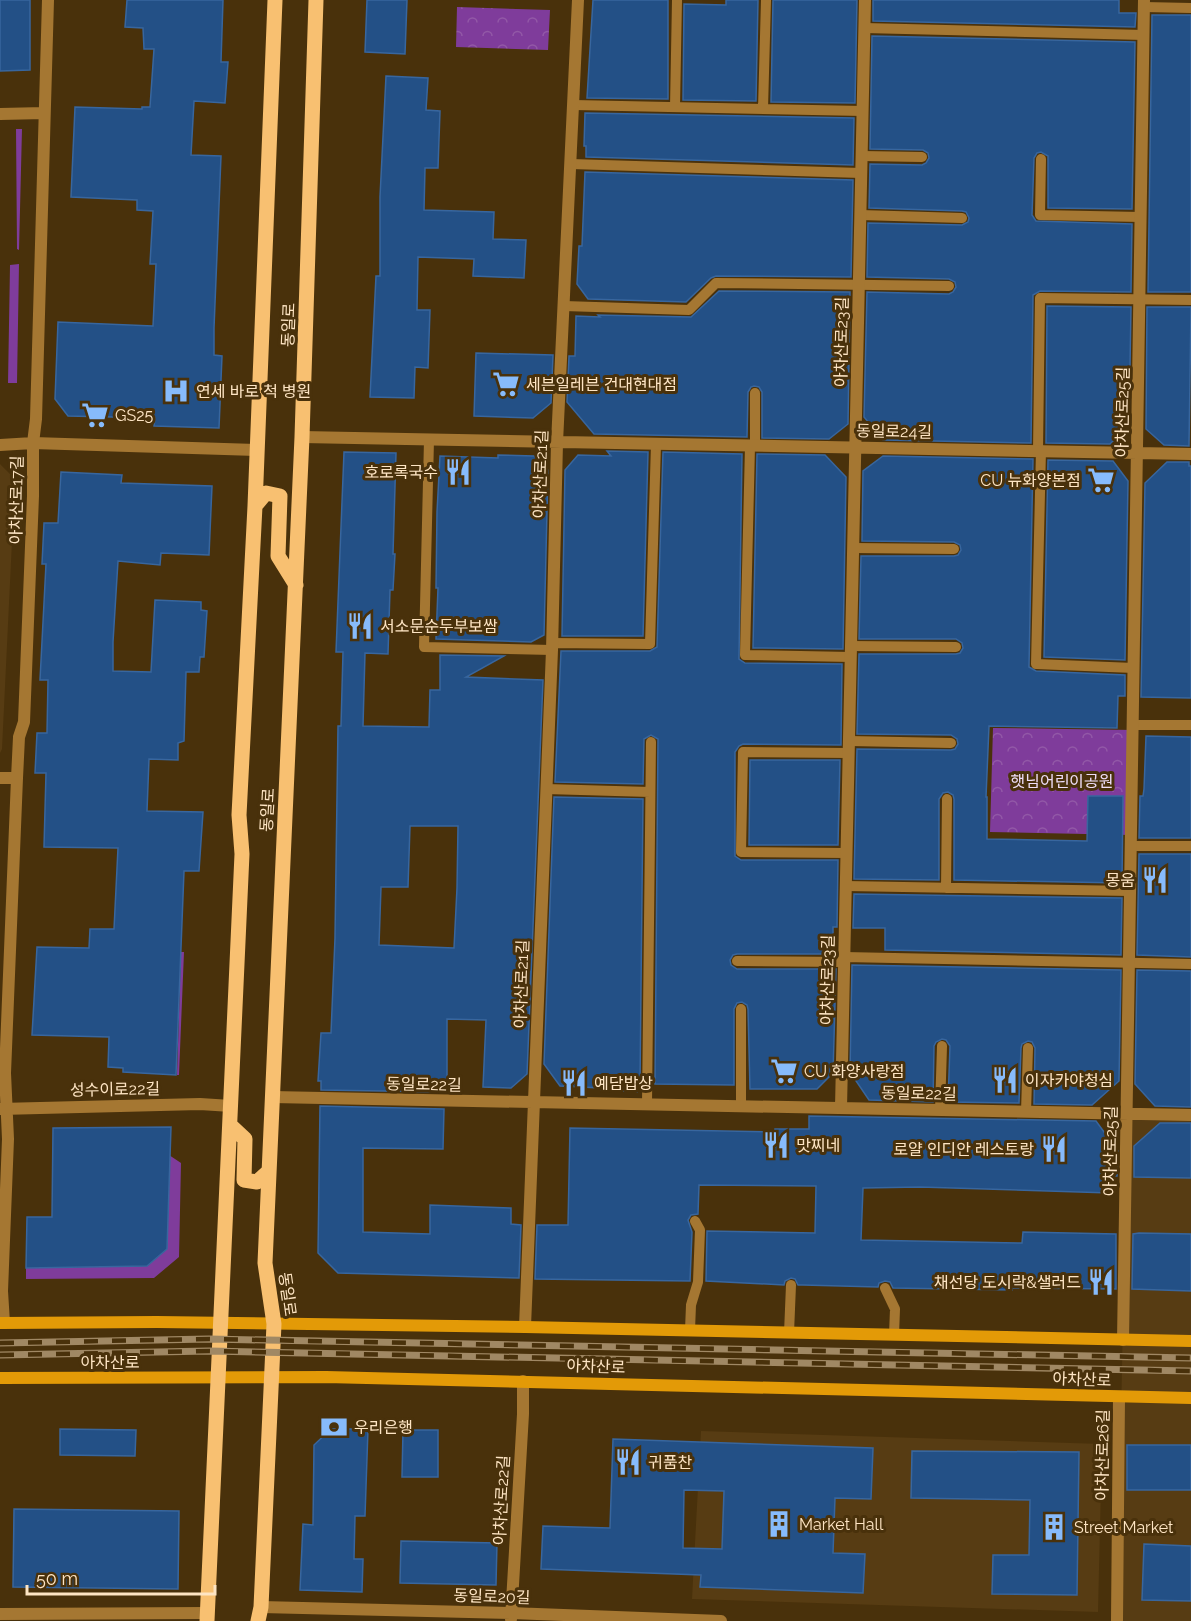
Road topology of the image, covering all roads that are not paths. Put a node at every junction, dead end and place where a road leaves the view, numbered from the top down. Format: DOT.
graph roads {
  1 [pos="48,0"];
  2 [pos="275,0"];
  3 [pos="316,0"];
  4 [pos="578,0"];
  5 [pos="677,0"];
  6 [pos="766,0"];
  7 [pos="865,0"];
  8 [pos="1144,4"];
  9 [pos="1191,8"];
  10 [pos="864,28"];
  11 [pos="1144,35"];
  12 [pos="574,105"];
  13 [pos="675,107"];
  14 [pos="763,109"];
  15 [pos="862,111"];
  16 [pos="44,113"];
  17 [pos="0,114"];
  18 [pos="862,156"];
  19 [pos="922,157"];
  20 [pos="1041,159"];
  21 [pos="571,164"];
  22 [pos="861,173"];
  23 [pos="860,215"];
  24 [pos="1141,217"];
  25 [pos="962,218"];
  26 [pos="859,284"];
  27 [pos="949,286"];
  28 [pos="1140,300"];
  29 [pos="1191,300"];
  30 [pos="564,306"];
  31 [pos="755,393"];
  32 [pos="302,436"];
  33 [pos="429,440"];
  34 [pos="33,443"];
  35 [pos="557,443"];
  36 [pos="656,444"];
  37 [pos="0,445"];
  38 [pos="752,446"];
  39 [pos="855,447"];
  40 [pos="257,450"];
  41 [pos="1039,450"];
  42 [pos="1137,453"];
  43 [pos="1191,454"];
  44 [pos="255,506"];
  45 [pos="853,548"];
  46 [pos="954,549"];
  47 [pos="296,585"];
  48 [pos="552,646"];
  49 [pos="956,647"];
  50 [pos="851,651"];
  51 [pos="1134,668"];
  52 [pos="1133,725"];
  53 [pos="1191,725"];
  54 [pos="651,741"];
  55 [pos="951,743"];
  56 [pos="849,747"];
  57 [pos="17,777"];
  58 [pos="0,778"];
  59 [pos="546,789"];
  60 [pos="650,792"];
  61 [pos="947,799"];
  62 [pos="1131,846"];
  63 [pos="1191,846"];
  64 [pos="846,854"];
  65 [pos="846,886"];
  66 [pos="946,888"];
  67 [pos="1130,891"];
  68 [pos="844,960"];
  69 [pos="737,961"];
  70 [pos="1130,963"];
  71 [pos="1191,964"];
  72 [pos="741,1009"];
  73 [pos="942,1046"];
  74 [pos="1028,1048"];
  75 [pos="272,1097"];
  76 [pos="533,1102"];
  77 [pos="647,1104"];
  78 [pos="231,1106"];
  79 [pos="741,1106"];
  80 [pos="841,1108"];
  81 [pos="3,1109"];
  82 [pos="940,1110"];
  83 [pos="1026,1112"];
  84 [pos="1127,1114"];
  85 [pos="1191,1115"];
  86 [pos="230,1125"];
  87 [pos="269,1170"];
  88 [pos="694,1221"];
  89 [pos="791,1285"];
  90 [pos="885,1288"];
  91 [pos="2,1323"];
  92 [pos="220,1323"];
  93 [pos="274,1323"];
  94 [pos="525,1327"];
  95 [pos="690,1330"];
  96 [pos="789,1333"];
  97 [pos="894,1335"];
  98 [pos="1123,1340"];
  99 [pos="1191,1341"];
  100 [pos="272,1377"];
  101 [pos="0,1378"];
  102 [pos="218,1378"];
  103 [pos="523,1381"];
  104 [pos="1119,1397"];
  105 [pos="1191,1398"];
  106 [pos="0,1614"];
  107 [pos="260,1614"];
  108 [pos="207,1617"];
  109 [pos="511,1617"];
  110 [pos="721,1621"];
  111 [pos="1117,1621"];
  1 -- 16 [label="street, 아차산로17길"];
  2 -- 40 [label="main road, 동일로"];
  3 -- 32 [label="main road, 동일로"];
  4 -- 12 [label="street, 아차산로21길"];
  5 -- 13 [label="lane"];
  6 -- 14 [label="lane"];
  7 -- 10 [label="street, 아차산로23길"];
  8 -- 9 [label="lane"];
  8 -- 11 [label="street, 아차산로25길"];
  10 -- 11 [label="lane"];
  10 -- 15 [label="street, 아차산로23길"];
  11 -- 24 [label="street, 아차산로25길"];
  12 -- 13 [label="lane"];
  12 -- 21 [label="street, 아차산로21길"];
  13 -- 14 [label="lane"];
  14 -- 15 [label="lane"];
  15 -- 18 [label="street, 아차산로23길"];
  16 -- 17 [label="street"];
  16 -- 34 [label="street, 아차산로17길"];
  18 -- 19 [label="lane"];
  18 -- 22 [label="street, 아차산로23길"];
  20 -- 24 [label="lane"];
  21 -- 22 [label="lane"];
  21 -- 30 [label="street, 아차산로21길"];
  22 -- 23 [label="street, 아차산로23길"];
  23 -- 25 [label="lane"];
  23 -- 26 [label="street, 아차산로23길"];
  24 -- 28 [label="street, 아차산로25길"];
  26 -- 27 [label="lane"];
  26 -- 30 [label="lane"];
  26 -- 39 [label="street, 아차산로23길"];
  28 -- 29 [label="lane"];
  28 -- 41 [label="lane"];
  28 -- 42 [label="street, 아차산로25길"];
  30 -- 35 [label="street, 아차산로21길"];
  31 -- 38 [label="lane"];
  32 -- 33 [label="street, 동일로24길"];
  32 -- 47 [label="main road, 동일로"];
  33 -- 35 [label="street, 동일로24길"];
  33 -- 48 [label="lane"];
  34 -- 37 [label="street"];
  34 -- 40 [label="street"];
  34 -- 57 [label="street, 아차산로17길"];
  35 -- 36 [label="street, 동일로24길"];
  35 -- 48 [label="street, 아차산로21길"];
  36 -- 38 [label="street, 동일로24길"];
  36 -- 48 [label="lane"];
  38 -- 39 [label="street, 동일로24길"];
  38 -- 50 [label="lane"];
  39 -- 41 [label="street, 동일로24길"];
  39 -- 45 [label="street, 아차산로23길"];
  40 -- 44 [label="main road, 동일로"];
  41 -- 42 [label="street, 동일로24길"];
  41 -- 51 [label="lane"];
  42 -- 43 [label="street, 동일로24길"];
  42 -- 51 [label="street, 아차산로25길"];
  44 -- 47 [label="main road"];
  44 -- 78 [label="main road, 동일로"];
  45 -- 46 [label="lane"];
  45 -- 50 [label="street, 아차산로23길"];
  47 -- 75 [label="main road, 동일로"];
  48 -- 59 [label="street, 아차산로21길"];
  49 -- 50 [label="lane"];
  50 -- 56 [label="street, 아차산로23길"];
  51 -- 52 [label="street, 아차산로25길"];
  52 -- 53 [label="lane"];
  52 -- 62 [label="street, 아차산로25길"];
  54 -- 60 [label="lane"];
  55 -- 56 [label="lane"];
  56 -- 64 [label="street, 아차산로23길"];
  56 -- 64 [label="lane"];
  57 -- 58 [label="street"];
  57 -- 81 [label="street, 아차산로17길"];
  59 -- 60 [label="lane"];
  59 -- 76 [label="street, 아차산로21길"];
  60 -- 77 [label="lane"];
  61 -- 66 [label="lane"];
  62 -- 63 [label="lane"];
  62 -- 67 [label="street, 아차산로25길"];
  64 -- 65 [label="street, 아차산로23길"];
  65 -- 66 [label="lane"];
  65 -- 68 [label="street, 아차산로23길"];
  66 -- 67 [label="lane"];
  67 -- 70 [label="street, 아차산로25길"];
  68 -- 69 [label="lane"];
  68 -- 70 [label="lane"];
  68 -- 80 [label="street, 아차산로23길"];
  70 -- 71 [label="lane"];
  70 -- 84 [label="street, 아차산로25길"];
  72 -- 79 [label="lane"];
  73 -- 82 [label="lane"];
  74 -- 83 [label="lane"];
  75 -- 76 [label="street, 동일로22길"];
  75 -- 87 [label="main road, 동일로"];
  76 -- 77 [label="street, 동일로22길"];
  76 -- 94 [label="street, 아차산로21길"];
  77 -- 79 [label="street, 동일로22길"];
  78 -- 81 [label="street, 성수이로22길"];
  78 -- 86 [label="main road, 동일로"];
  79 -- 80 [label="street, 동일로22길"];
  80 -- 82 [label="street, 동일로22길"];
  81 -- 91 [label="street, 아차산로17길"];
  82 -- 83 [label="street, 동일로22길"];
  83 -- 84 [label="street, 동일로22길"];
  84 -- 85 [label="street, 동일로22길"];
  84 -- 98 [label="street, 아차산로25길"];
  86 -- 87 [label="main road"];
  86 -- 92 [label="main road, 동일로"];
  87 -- 93 [label="main road, 동일로"];
  88 -- 95 [label="lane"];
  89 -- 96 [label="lane"];
  90 -- 97 [label="lane"];
  91 -- 92 [label="main road"];
  92 -- 93 [label="main road"];
  92 -- 102 [label="main road, 동일로"];
  93 -- 94 [label="main road"];
  93 -- 100 [label="main road, 동일로"];
  94 -- 95 [label="main road"];
  95 -- 96 [label="main road"];
  96 -- 97 [label="main road"];
  97 -- 98 [label="main road"];
  98 -- 99 [label="main road"];
  100 -- 102 [label="main road, 아차산로"];
  100 -- 103 [label="main road, 아차산로"];
  100 -- 107 [label="main road, 동일로"];
  101 -- 102 [label="main road, 아차산로"];
  102 -- 108 [label="main road, 동일로"];
  103 -- 104 [label="main road, 아차산로"];
  103 -- 109 [label="street, 아차산로22길"];
  104 -- 105 [label="main road, 아차산로"];
  104 -- 111 [label="street, 아차산로26길"];
  106 -- 108 [label="street"];
  107 -- 109 [label="street, 동일로20길"];
  109 -- 110 [label="street, 동일로20길"];
}
